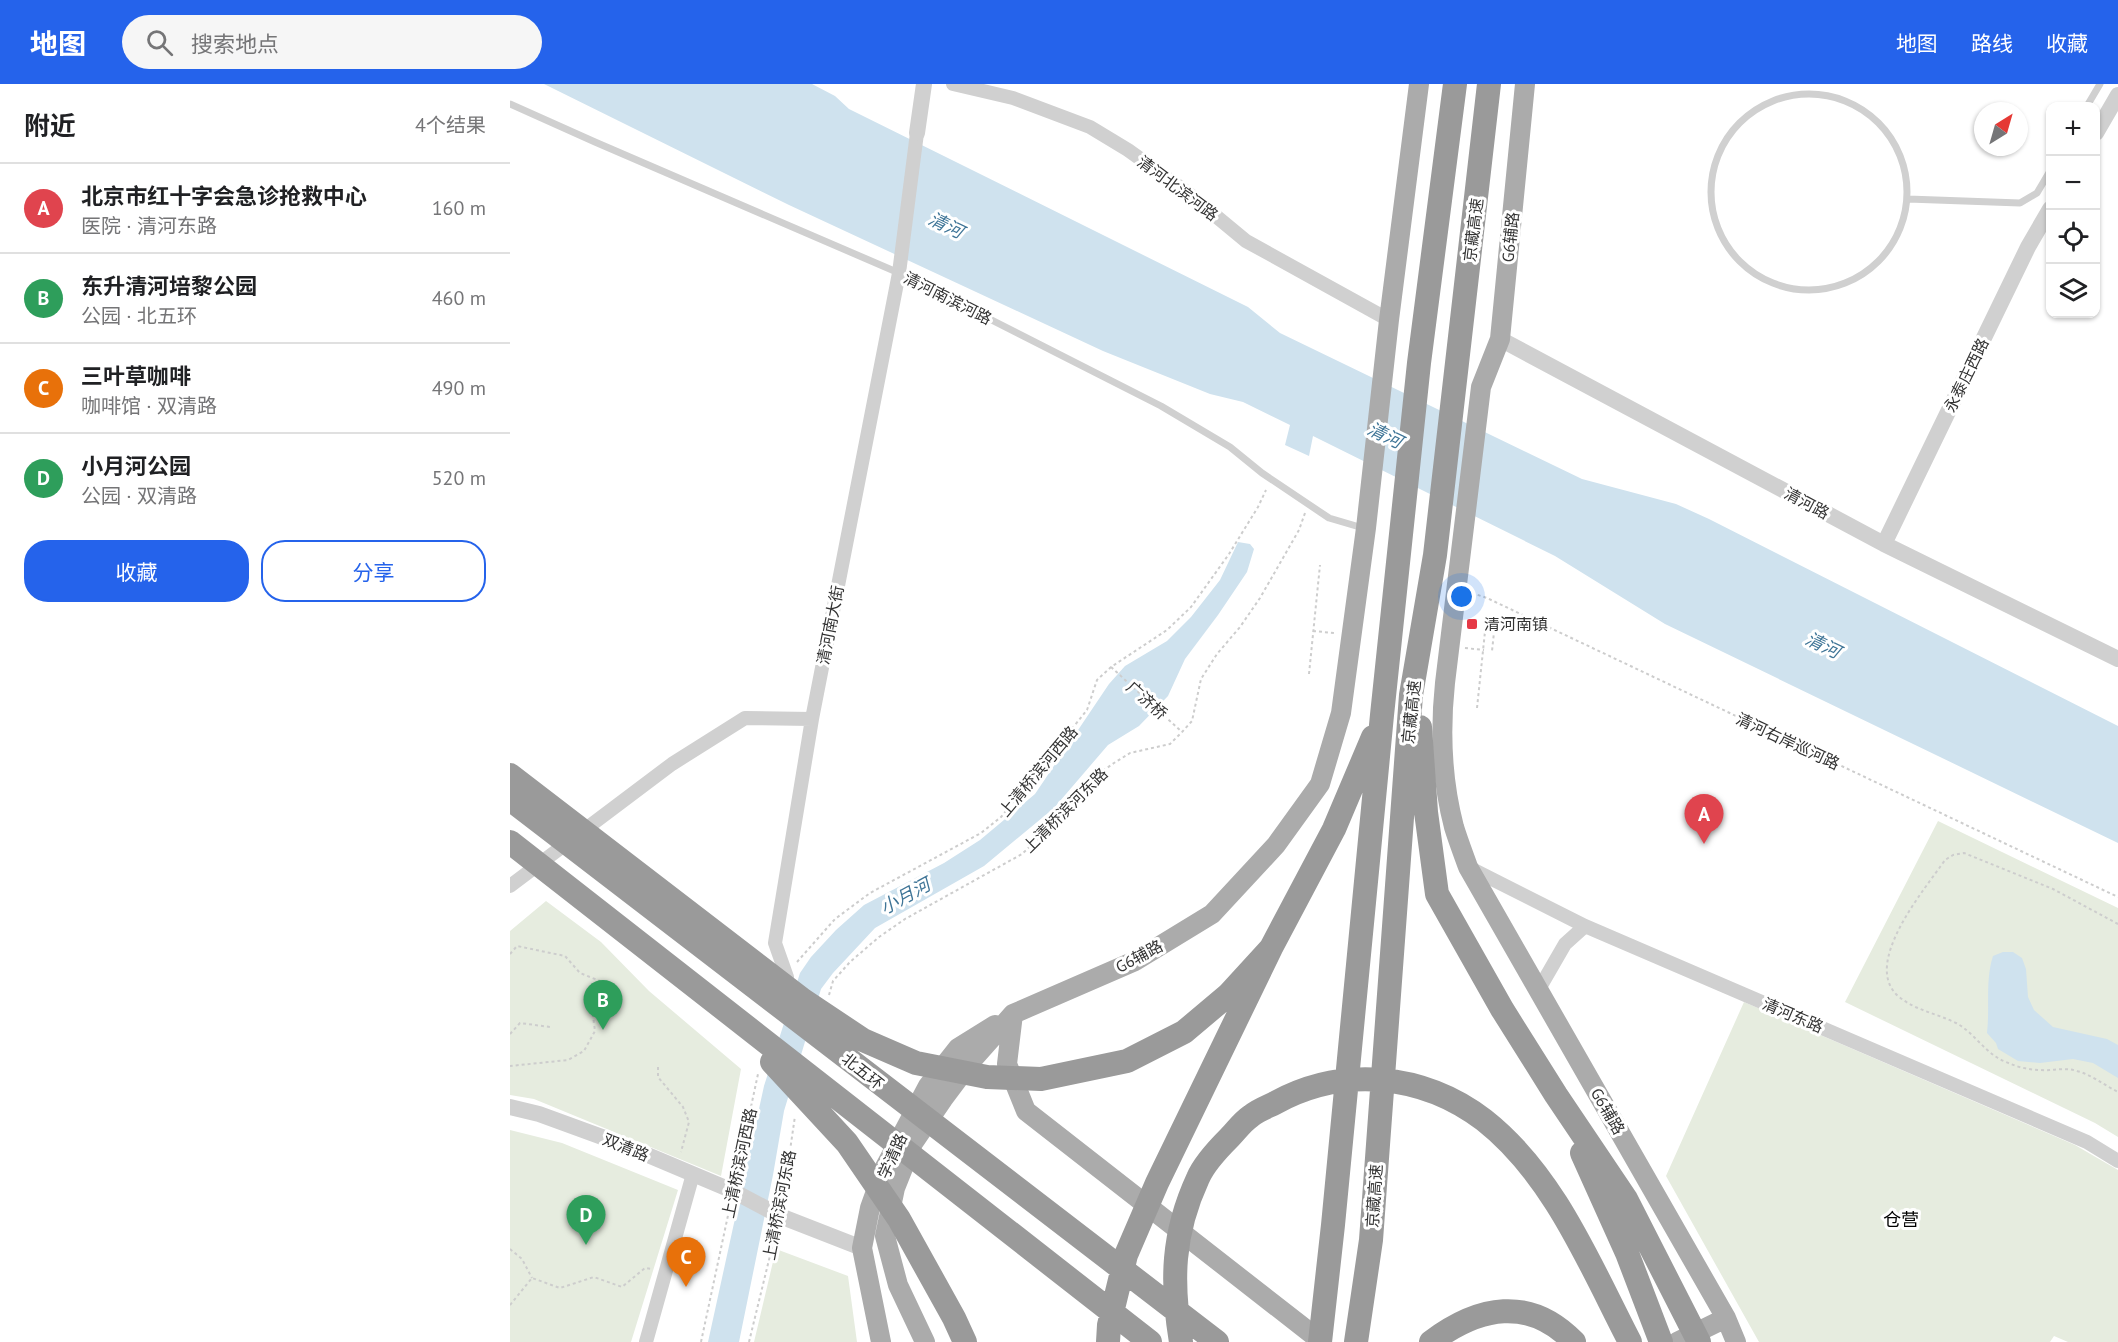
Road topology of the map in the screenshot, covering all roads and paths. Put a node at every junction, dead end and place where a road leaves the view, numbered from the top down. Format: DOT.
graph roads {
  1 [pos="924,84"];
  2 [pos="953,84"];
  3 [pos="1419,84"];
  4 [pos="1455,84"];
  5 [pos="1489,84"];
  6 [pos="1525,84"];
  7 [pos="2100,84"];
  8 [pos="2118,95"];
  9 [pos="2089,102"];
  10 [pos="510,104"];
  11 [pos="2100,126"];
  12 [pos="917,133"];
  13 [pos="2046,178"];
  14 [pos="1908,199"];
  15 [pos="2049,210"];
  16 [pos="898,273"];
  17 [pos="1389,320"];
  18 [pos="1500,339"];
  19 [pos="1271,479"];
  20 [pos="1308,503"];
  21 [pos="1366,528"];
  22 [pos="1884,544"];
  23 [pos="1320,565"];
  24 [pos="1458,588"];
  25 [pos="1492,651"];
  26 [pos="2118,659"];
  27 [pos="1111,667"];
  28 [pos="1309,674"];
  29 [pos="1411,696"];
  30 [pos="1477,708"];
  31 [pos="1382,715"];
  32 [pos="812,719"];
  33 [pos="1182,732"];
  34 [pos="510,775"];
  35 [pos="510,799"];
  36 [pos="510,842"];
  37 [pos="1468,867"];
  38 [pos="510,886"];
  39 [pos="2118,897"];
  40 [pos="2118,924"];
  41 [pos="1585,926"];
  42 [pos="1271,948"];
  43 [pos="510,954"];
  44 [pos="787,977"];
  45 [pos="1539,989"];
  46 [pos="705,994"];
  47 [pos="826,1000"];
  48 [pos="1013,1014"];
  49 [pos="550,1027"];
  50 [pos="510,1034"];
  51 [pos="510,1066"];
  52 [pos="760,1066"];
  53 [pos="658,1067"];
  54 [pos="2118,1092"];
  55 [pos="1556,1095"];
  56 [pos="510,1107"];
  57 [pos="796,1110"];
  58 [pos="2118,1161"];
  59 [pos="677,1167"];
  60 [pos="693,1174"];
  61 [pos="736,1193"];
  62 [pos="780,1216"];
  63 [pos="862,1248"];
  64 [pos="510,1249"];
  65 [pos="666,1269"];
  66 [pos="532,1278"];
  67 [pos="510,1305"];
  68 [pos="1726,1318"];
  69 [pos="646,1342"];
  70 [pos="701,1342"];
  71 [pos="749,1342"];
  72 [pos="881,1342"];
  73 [pos="925,1342"];
  74 [pos="967,1342"];
  75 [pos="1108,1342"];
  76 [pos="1150,1342"];
  77 [pos="1181,1342"];
  78 [pos="1217,1342"];
  79 [pos="1321,1342"];
  80 [pos="1356,1342"];
  81 [pos="1431,1342"];
  82 [pos="1574,1342"];
  83 [pos="1630,1342"];
  84 [pos="1661,1342"];
  85 [pos="1677,1342"];
  86 [pos="1699,1342"];
  87 [pos="1736,1342"];
  1 -- 12 [label="street"];
  2 -- 17 [label="street, 清河北滨河路"];
  3 -- 17 [label="main road"];
  4 -- 31 [label="highway, 京藏高速"];
  5 -- 29 [label="highway, 京藏高速"];
  6 -- 18 [label="main road, G6辅路"];
  7 -- 9 [label="lane"];
  8 -- 11 [label="street"];
  10 -- 16 [label="lane, 清河南滨河路"];
  12 -- 16 [label="street, 清河南大街"];
  13 -- 14 [label="lane"];
  14 -- 14 [label="lane"];
  15 -- 22 [label="street, 永泰庄西路"];
  16 -- 19 [label="lane, 清河南滨河路"];
  16 -- 32 [label="street, 清河南大街"];
  17 -- 21 [label="main road, G6辅路"];
  18 -- 22 [label="street, 清河路"];
  18 -- 24 [label="main road, G6辅路"];
  19 -- 20 [label="lane, 清河南滨河路"];
  19 -- 27 [label="path, 上清桥滨河西路"];
  20 -- 21 [label="lane, 清河南滨河路"];
  20 -- 33 [label="path"];
  21 -- 48 [label="main road, G6辅路"];
  22 -- 26 [label="street, 清河路"];
  23 -- 28 [label="path"];
  24 -- 37 [label="main road, G6辅路"];
  24 -- 39 [label="path, 清河右岸巡河路"];
  25 -- 30 [label="path"];
  27 -- 33 [label="path, 广济桥"];
  27 -- 44 [label="path, 上清桥滨河西路"];
  29 -- 55 [label="highway"];
  29 -- 80 [label="highway, 京藏高速"];
  31 -- 42 [label="highway"];
  31 -- 79 [label="highway, 京藏高速"];
  32 -- 38 [label="street"];
  32 -- 44 [label="street, 清河南大街"];
  33 -- 47 [label="path, 上清桥滨河东路"];
  34 -- 42 [label="highway"];
  35 -- 78 [label="highway, 北五环"];
  36 -- 46 [label="highway"];
  37 -- 41 [label="street, 清河东路"];
  37 -- 45 [label="main road, G6辅路"];
  40 -- 54 [label="path"];
  41 -- 45 [label="street"];
  41 -- 58 [label="street, 清河东路"];
  42 -- 75 [label="highway"];
  43 -- 51 [label="path"];
  45 -- 68 [label="main road, G6辅路"];
  46 -- 74 [label="highway"];
  46 -- 76 [label="highway"];
  48 -- 63 [label="main road, 学清路"];
  48 -- 73 [label="main road, G6辅路"];
  48 -- 79 [label="main road"];
  49 -- 50 [label="path"];
  52 -- 61 [label="path, 上清桥滨河西路"];
  53 -- 59 [label="path"];
  55 -- 84 [label="highway"];
  55 -- 86 [label="highway"];
  56 -- 59 [label="street, 双清路"];
  57 -- 62 [label="path, 上清桥滨河东路"];
  59 -- 60 [label="street, 双清路"];
  60 -- 61 [label="street, 双清路"];
  60 -- 65 [label="street"];
  61 -- 62 [label="street, 双清路"];
  61 -- 70 [label="path, 上清桥滨河西路"];
  62 -- 63 [label="street"];
  62 -- 71 [label="path, 上清桥滨河东路"];
  63 -- 72 [label="main road, 学清路"];
  64 -- 66 [label="path"];
  65 -- 66 [label="path"];
  65 -- 69 [label="street"];
  66 -- 67 [label="path"];
  68 -- 85 [label="main road"];
  68 -- 87 [label="main road, G6辅路"];
  77 -- 83 [label="highway"];
  81 -- 82 [label="highway"];
}
